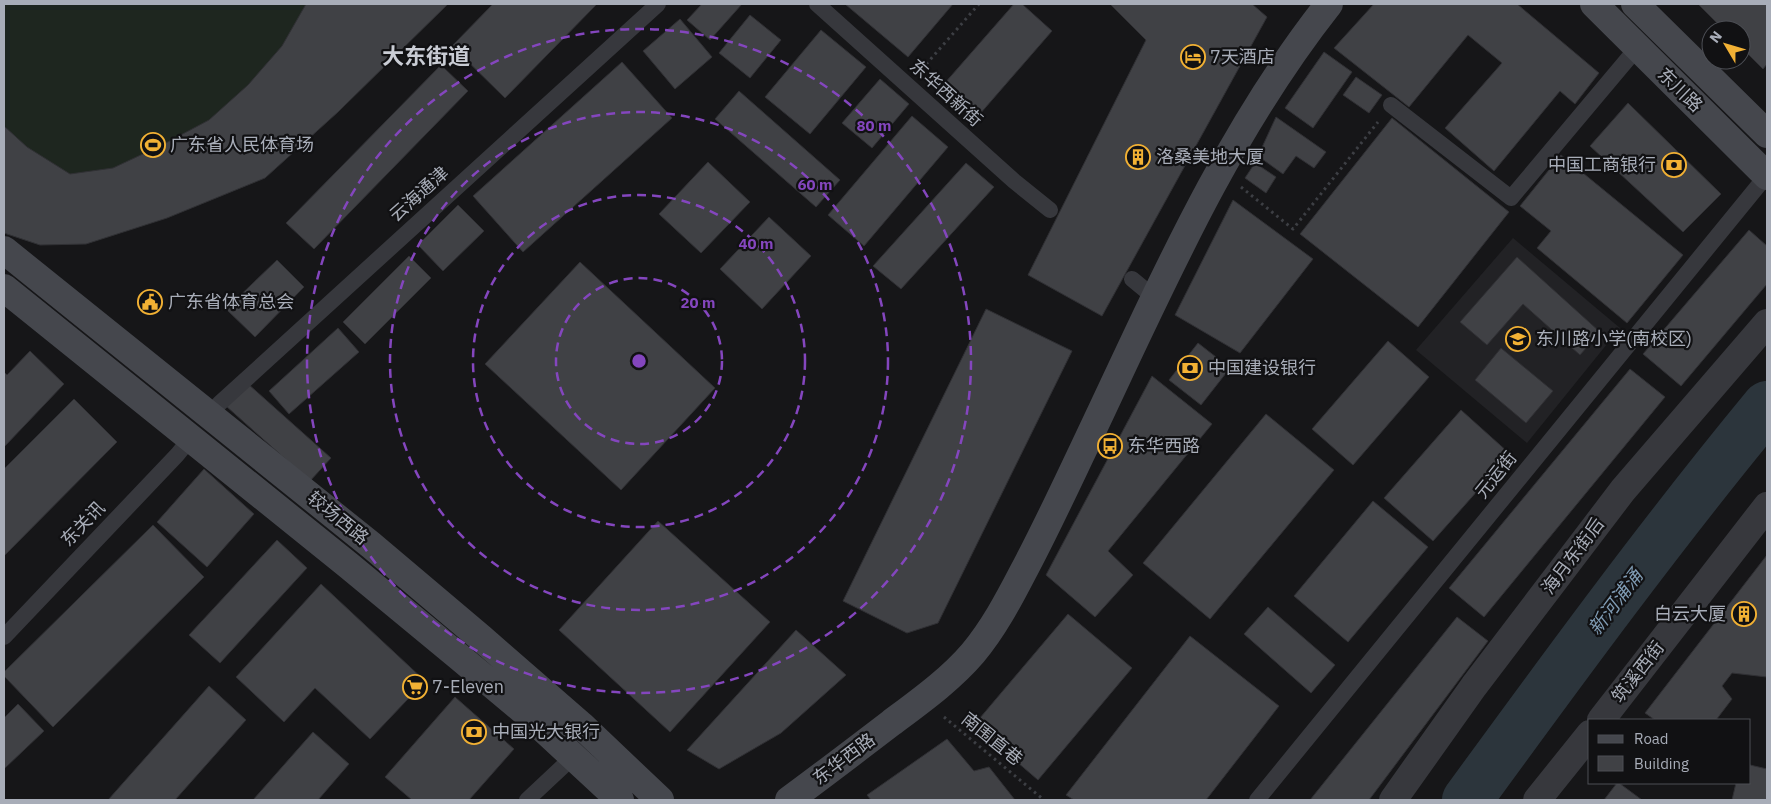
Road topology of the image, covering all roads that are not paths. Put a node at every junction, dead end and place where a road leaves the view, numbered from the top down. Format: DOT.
graph roads {
  1 [pos="658,4"];
  2 [pos="817,4"];
  3 [pos="1329,4"];
  4 [pos="1594,4"];
  5 [pos="1635,4"];
  6 [pos="1637,48"];
  7 [pos="1391,105"];
  8 [pos="1767,134"];
  9 [pos="1767,175"];
  10 [pos="1050,210"];
  11 [pos="4,250"];
  12 [pos="1132,279"];
  13 [pos="4,288"];
  14 [pos="1155,298"];
  15 [pos="1767,323"];
  16 [pos="209,415"];
  17 [pos="190,438"];
  18 [pos="1767,506"];
  19 [pos="4,637"];
  20 [pos="1602,719"];
  21 [pos="1588,736"];
  22 [pos="574,756"];
  23 [pos="527,800"];
  24 [pos="620,800"];
  25 [pos="660,800"];
  26 [pos="789,800"];
  27 [pos="1257,800"];
  28 [pos="1393,800"];
  29 [pos="1537,800"];
  1 -- 16 [label="lane, 云海通津"];
  2 -- 10 [label="lane, 东华西新街"];
  3 -- 14 [label="street, 东华西路"];
  4 -- 6 [label="street, 东川路"];
  5 -- 8 [label="street, 东川路"];
  6 -- 7 [label="lane"];
  6 -- 9 [label="street, 东川路"];
  9 -- 27 [label="lane, 元运街"];
  11 -- 16 [label="street, 较场西路"];
  12 -- 14 [label="lane"];
  13 -- 17 [label="street, 较场西路"];
  14 -- 26 [label="street, 东华西路"];
  15 -- 28 [label="street, 海月东街后"];
  16 -- 25 [label="street, 较场西路"];
  17 -- 19 [label="lane, 东关讯"];
  17 -- 22 [label="street, 较场西路"];
  18 -- 20 [label="street, 筑溪西街"];
  21 -- 29 [label="street"];
  22 -- 23 [label="lane"];
  22 -- 24 [label="street, 较场西路"];
}
